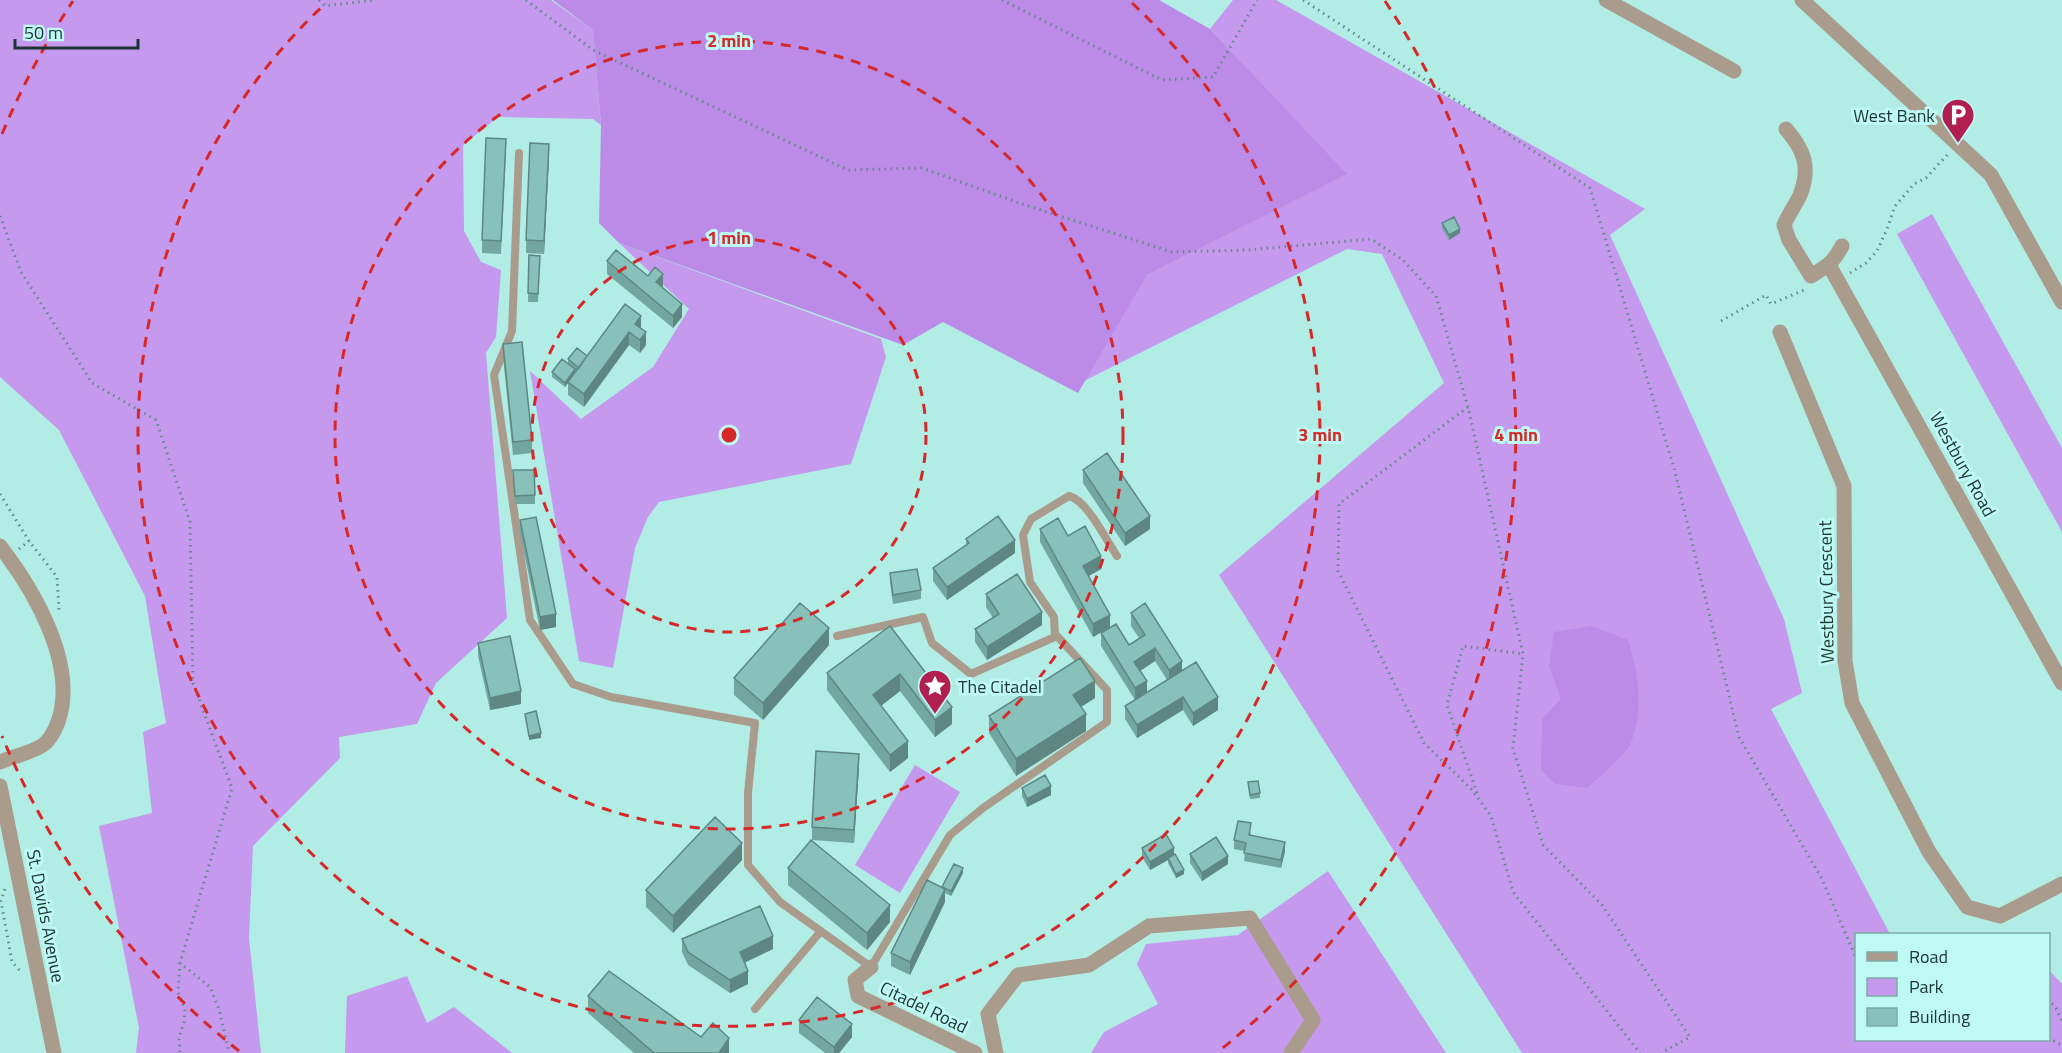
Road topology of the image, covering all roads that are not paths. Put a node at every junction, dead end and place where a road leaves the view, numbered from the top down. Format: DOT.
graph roads {
  1 [pos="1606,0"];
  2 [pos="1802,0"];
  3 [pos="1625,4"];
  4 [pos="1734,71"];
  5 [pos="1786,129"];
  6 [pos="519,153"];
  7 [pos="1842,246"];
  8 [pos="1834,274"];
  9 [pos="2062,302"];
  10 [pos="1780,332"];
  11 [pos="0,546"];
  12 [pos="1117,556"];
  13 [pos="837,636"];
  14 [pos="1055,636"];
  15 [pos="2062,682"];
  16 [pos="0,762"];
  17 [pos="0,786"];
  18 [pos="2062,884"];
  19 [pos="821,931"];
  20 [pos="871,967"];
  21 [pos="755,1010"];
  22 [pos="54,1053"];
  23 [pos="975,1053"];
  24 [pos="996,1053"];
  25 [pos="1291,1053"];
  1 -- 3 [label="street"];
  2 -- 9 [label="street"];
  3 -- 4 [label="street"];
  5 -- 8 [label="street"];
  6 -- 19 [label="lane"];
  7 -- 8 [label="street"];
  8 -- 15 [label="street, Westbury Road"];
  10 -- 18 [label="street, Westbury Crescent"];
  11 -- 16 [label="street"];
  12 -- 14 [label="lane"];
  13 -- 14 [label="lane"];
  14 -- 20 [label="lane"];
  17 -- 22 [label="street, St. Davids Avenue"];
  19 -- 20 [label="lane"];
  19 -- 21 [label="lane"];
  20 -- 23 [label="street, Citadel Road"];
  24 -- 25 [label="street"];
}
